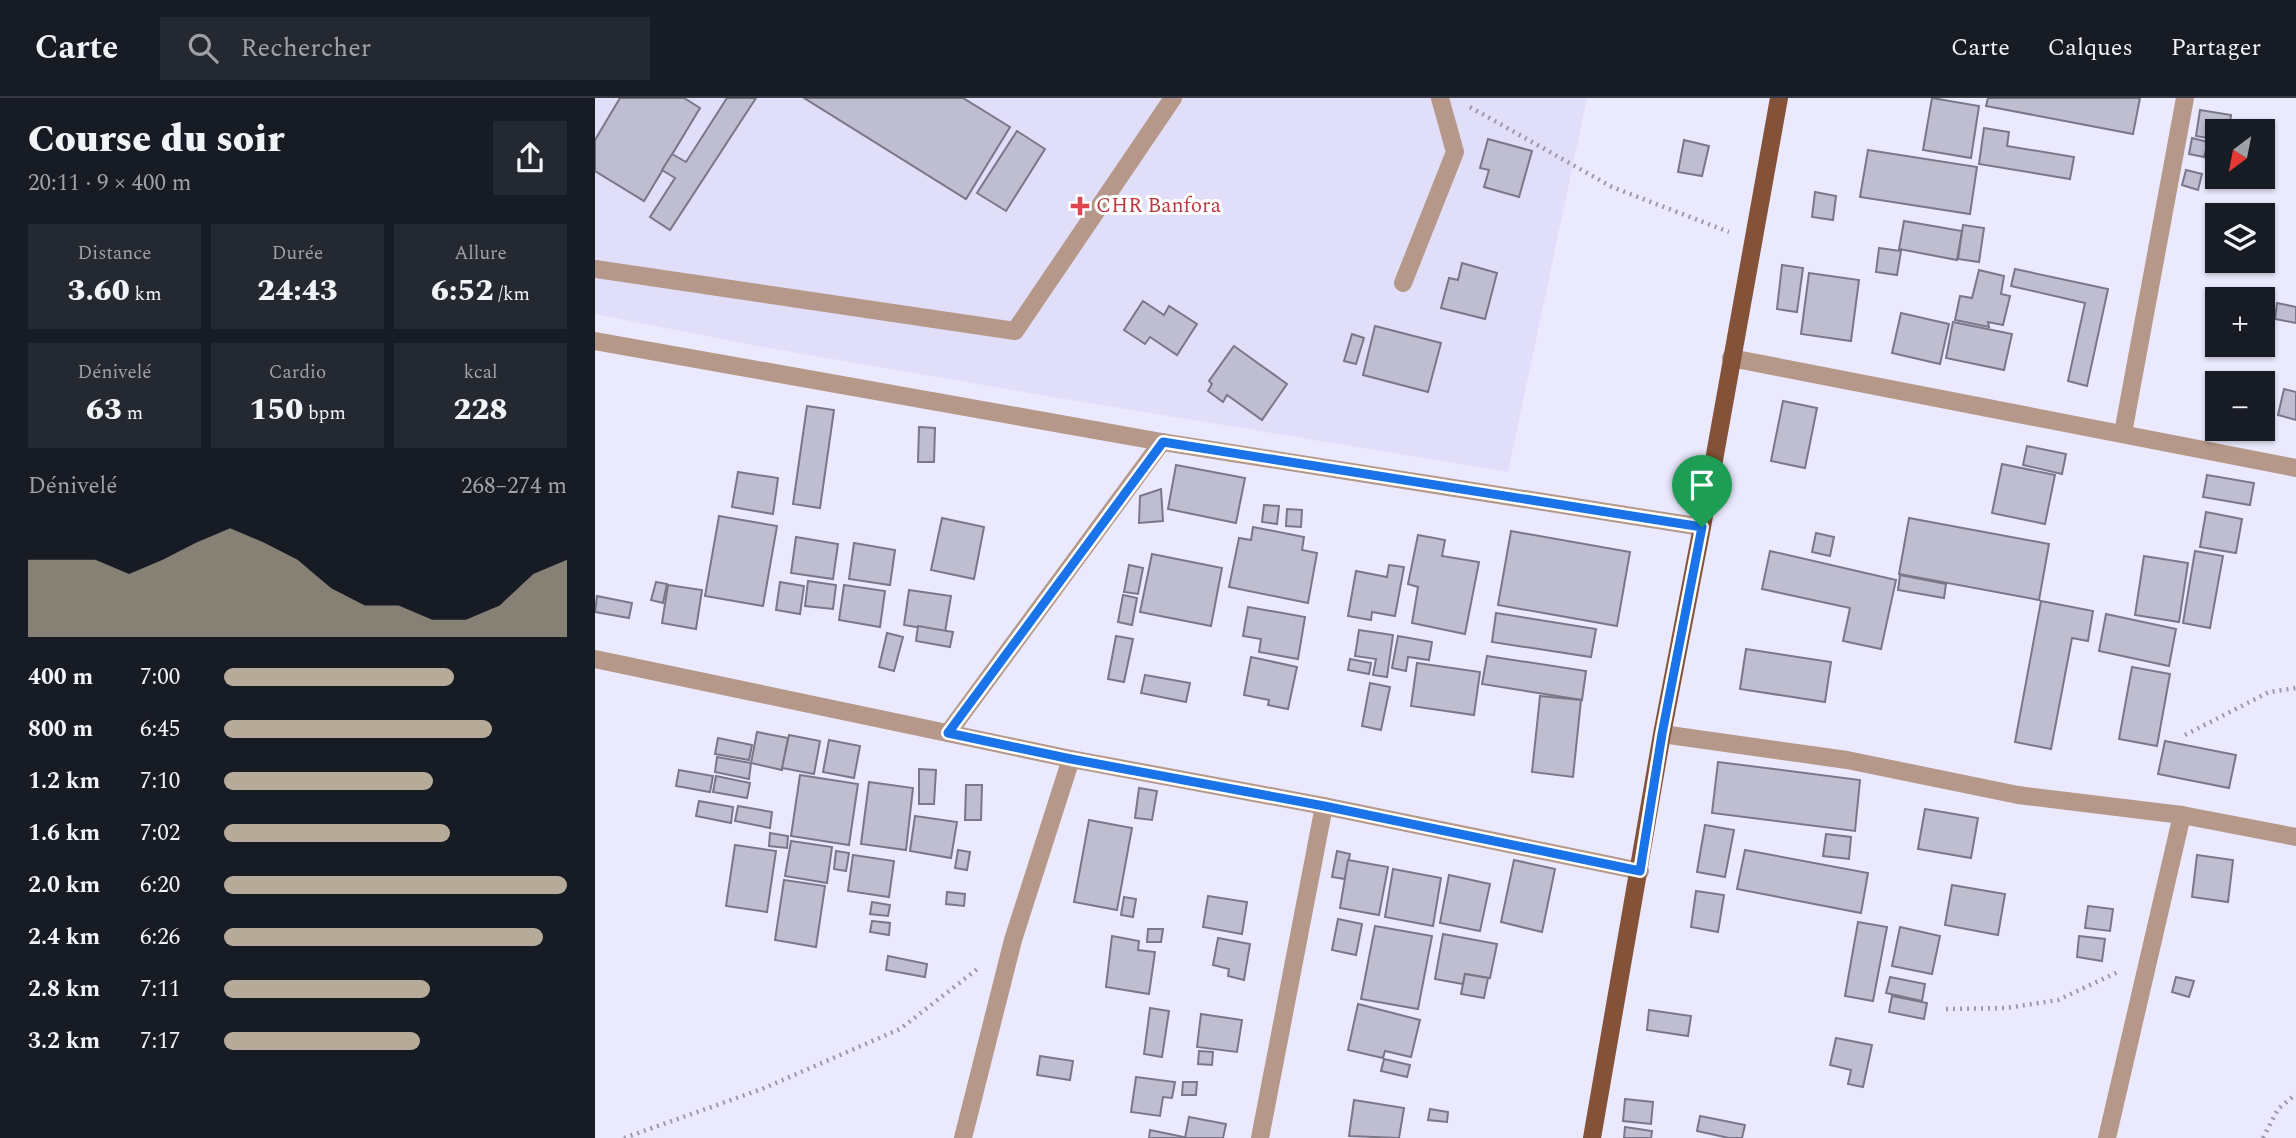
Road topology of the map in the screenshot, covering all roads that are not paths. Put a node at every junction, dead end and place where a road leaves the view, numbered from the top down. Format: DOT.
graph roads {
  1 [pos="1173,98"];
  2 [pos="1440,98"];
  3 [pos="1779,98"];
  4 [pos="2185,98"];
  5 [pos="595,269"];
  6 [pos="1403,283"];
  7 [pos="595,341"];
  8 [pos="1731,358"];
  9 [pos="2123,433"];
  10 [pos="1163,442"];
  11 [pos="2296,468"];
  12 [pos="1702,527"];
  13 [pos="595,659"];
  14 [pos="948,733"];
  15 [pos="1662,734"];
  16 [pos="1071,759"];
  17 [pos="1324,806"];
  18 [pos="2182,816"];
  19 [pos="2296,837"];
  20 [pos="1640,871"];
  21 [pos="963,1138"];
  22 [pos="1260,1138"];
  23 [pos="1592,1138"];
  24 [pos="2107,1138"];
  1 -- 5 [label="street"];
  2 -- 6 [label="street"];
  3 -- 8 [label="main road"];
  4 -- 9 [label="street"];
  7 -- 10 [label="street"];
  8 -- 9 [label="street"];
  8 -- 12 [label="main road"];
  9 -- 11 [label="street"];
  10 -- 12 [label="street"];
  10 -- 14 [label="street"];
  12 -- 15 [label="main road"];
  13 -- 14 [label="street"];
  14 -- 16 [label="street"];
  15 -- 18 [label="street"];
  15 -- 20 [label="main road"];
  16 -- 17 [label="street"];
  16 -- 21 [label="street"];
  17 -- 20 [label="street"];
  17 -- 22 [label="street"];
  18 -- 19 [label="street"];
  18 -- 24 [label="street"];
  20 -- 23 [label="main road"];
}
